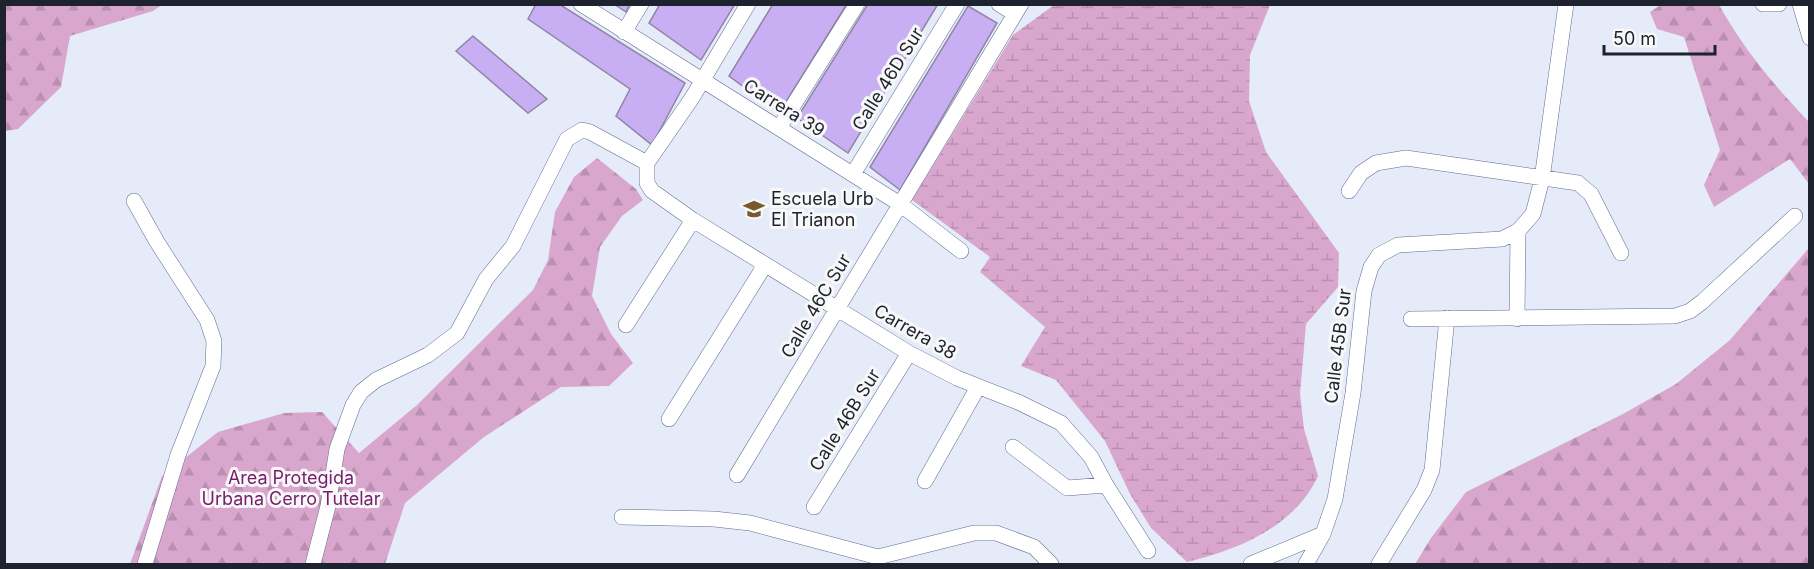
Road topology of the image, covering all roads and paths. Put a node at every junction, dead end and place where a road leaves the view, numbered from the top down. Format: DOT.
graph roads {
  1 [pos="581,4"];
  2 [pos="641,4"];
  3 [pos="747,4"];
  4 [pos="857,4"];
  5 [pos="957,4"];
  6 [pos="999,4"];
  7 [pos="1566,4"];
  8 [pos="1763,4"];
  9 [pos="1779,4"];
  10 [pos="1800,4"];
  11 [pos="1018,9"];
  12 [pos="624,32"];
  13 [pos="1809,38"];
  14 [pos="701,79"];
  15 [pos="778,128"];
  16 [pos="647,163"];
  17 [pos="853,174"];
  18 [pos="1542,179"];
  19 [pos="1348,191"];
  20 [pos="134,201"];
  21 [pos="900,204"];
  22 [pos="1795,216"];
  23 [pos="693,220"];
  24 [pos="1518,231"];
  25 [pos="961,251"];
  26 [pos="1621,253"];
  27 [pos="765,265"];
  28 [pos="837,309"];
  29 [pos="1447,318"];
  30 [pos="1411,319"];
  31 [pos="1516,319"];
  32 [pos="626,325"];
  33 [pos="909,353"];
  34 [pos="978,387"];
  35 [pos="669,419"];
  36 [pos="1013,447"];
  37 [pos="737,475"];
  38 [pos="925,481"];
  39 [pos="1106,485"];
  40 [pos="813,507"];
  41 [pos="622,517"];
  42 [pos="1323,534"];
  43 [pos="1148,551"];
  44 [pos="145,564"];
  45 [pos="313,564"];
  46 [pos="1051,564"];
  47 [pos="1251,564"];
  48 [pos="1306,564"];
  49 [pos="1379,564"];
  1 -- 12 [label="street, Carrera 39"];
  2 -- 12 [label="street"];
  3 -- 14 [label="street"];
  4 -- 15 [label="street"];
  5 -- 17 [label="street, Calle 46D Sur"];
  6 -- 11 [label="street"];
  7 -- 18 [label="street"];
  8 -- 9 [label="street"];
  10 -- 13 [label="street"];
  11 -- 21 [label="street, Calle 46C Sur"];
  12 -- 14 [label="street, Carrera 39"];
  14 -- 15 [label="street, Carrera 39"];
  14 -- 16 [label="street"];
  15 -- 17 [label="street, Carrera 39"];
  16 -- 23 [label="street, Carrera 38"];
  16 -- 45 [label="street"];
  17 -- 21 [label="street, Carrera 39"];
  18 -- 19 [label="street"];
  18 -- 24 [label="street"];
  18 -- 26 [label="street"];
  20 -- 44 [label="street"];
  21 -- 25 [label="street, Carrera 39"];
  21 -- 28 [label="street, Calle 46C Sur"];
  22 -- 31 [label="street"];
  23 -- 27 [label="street, Carrera 38"];
  23 -- 32 [label="street"];
  24 -- 31 [label="street"];
  24 -- 42 [label="street, Calle 45B Sur"];
  27 -- 28 [label="street, Carrera 38"];
  27 -- 35 [label="street"];
  28 -- 33 [label="street, Carrera 38"];
  28 -- 37 [label="street, Calle 46C Sur"];
  29 -- 30 [label="street"];
  29 -- 31 [label="street"];
  29 -- 49 [label="street"];
  33 -- 34 [label="street, Carrera 38"];
  33 -- 40 [label="street, Calle 46B Sur"];
  34 -- 38 [label="street"];
  34 -- 39 [label="street, Carrera 38"];
  36 -- 39 [label="street"];
  39 -- 43 [label="street, Carrera 38"];
  41 -- 46 [label="street"];
  42 -- 47 [label="street"];
  42 -- 48 [label="street, Calle 45B Sur"];
}
